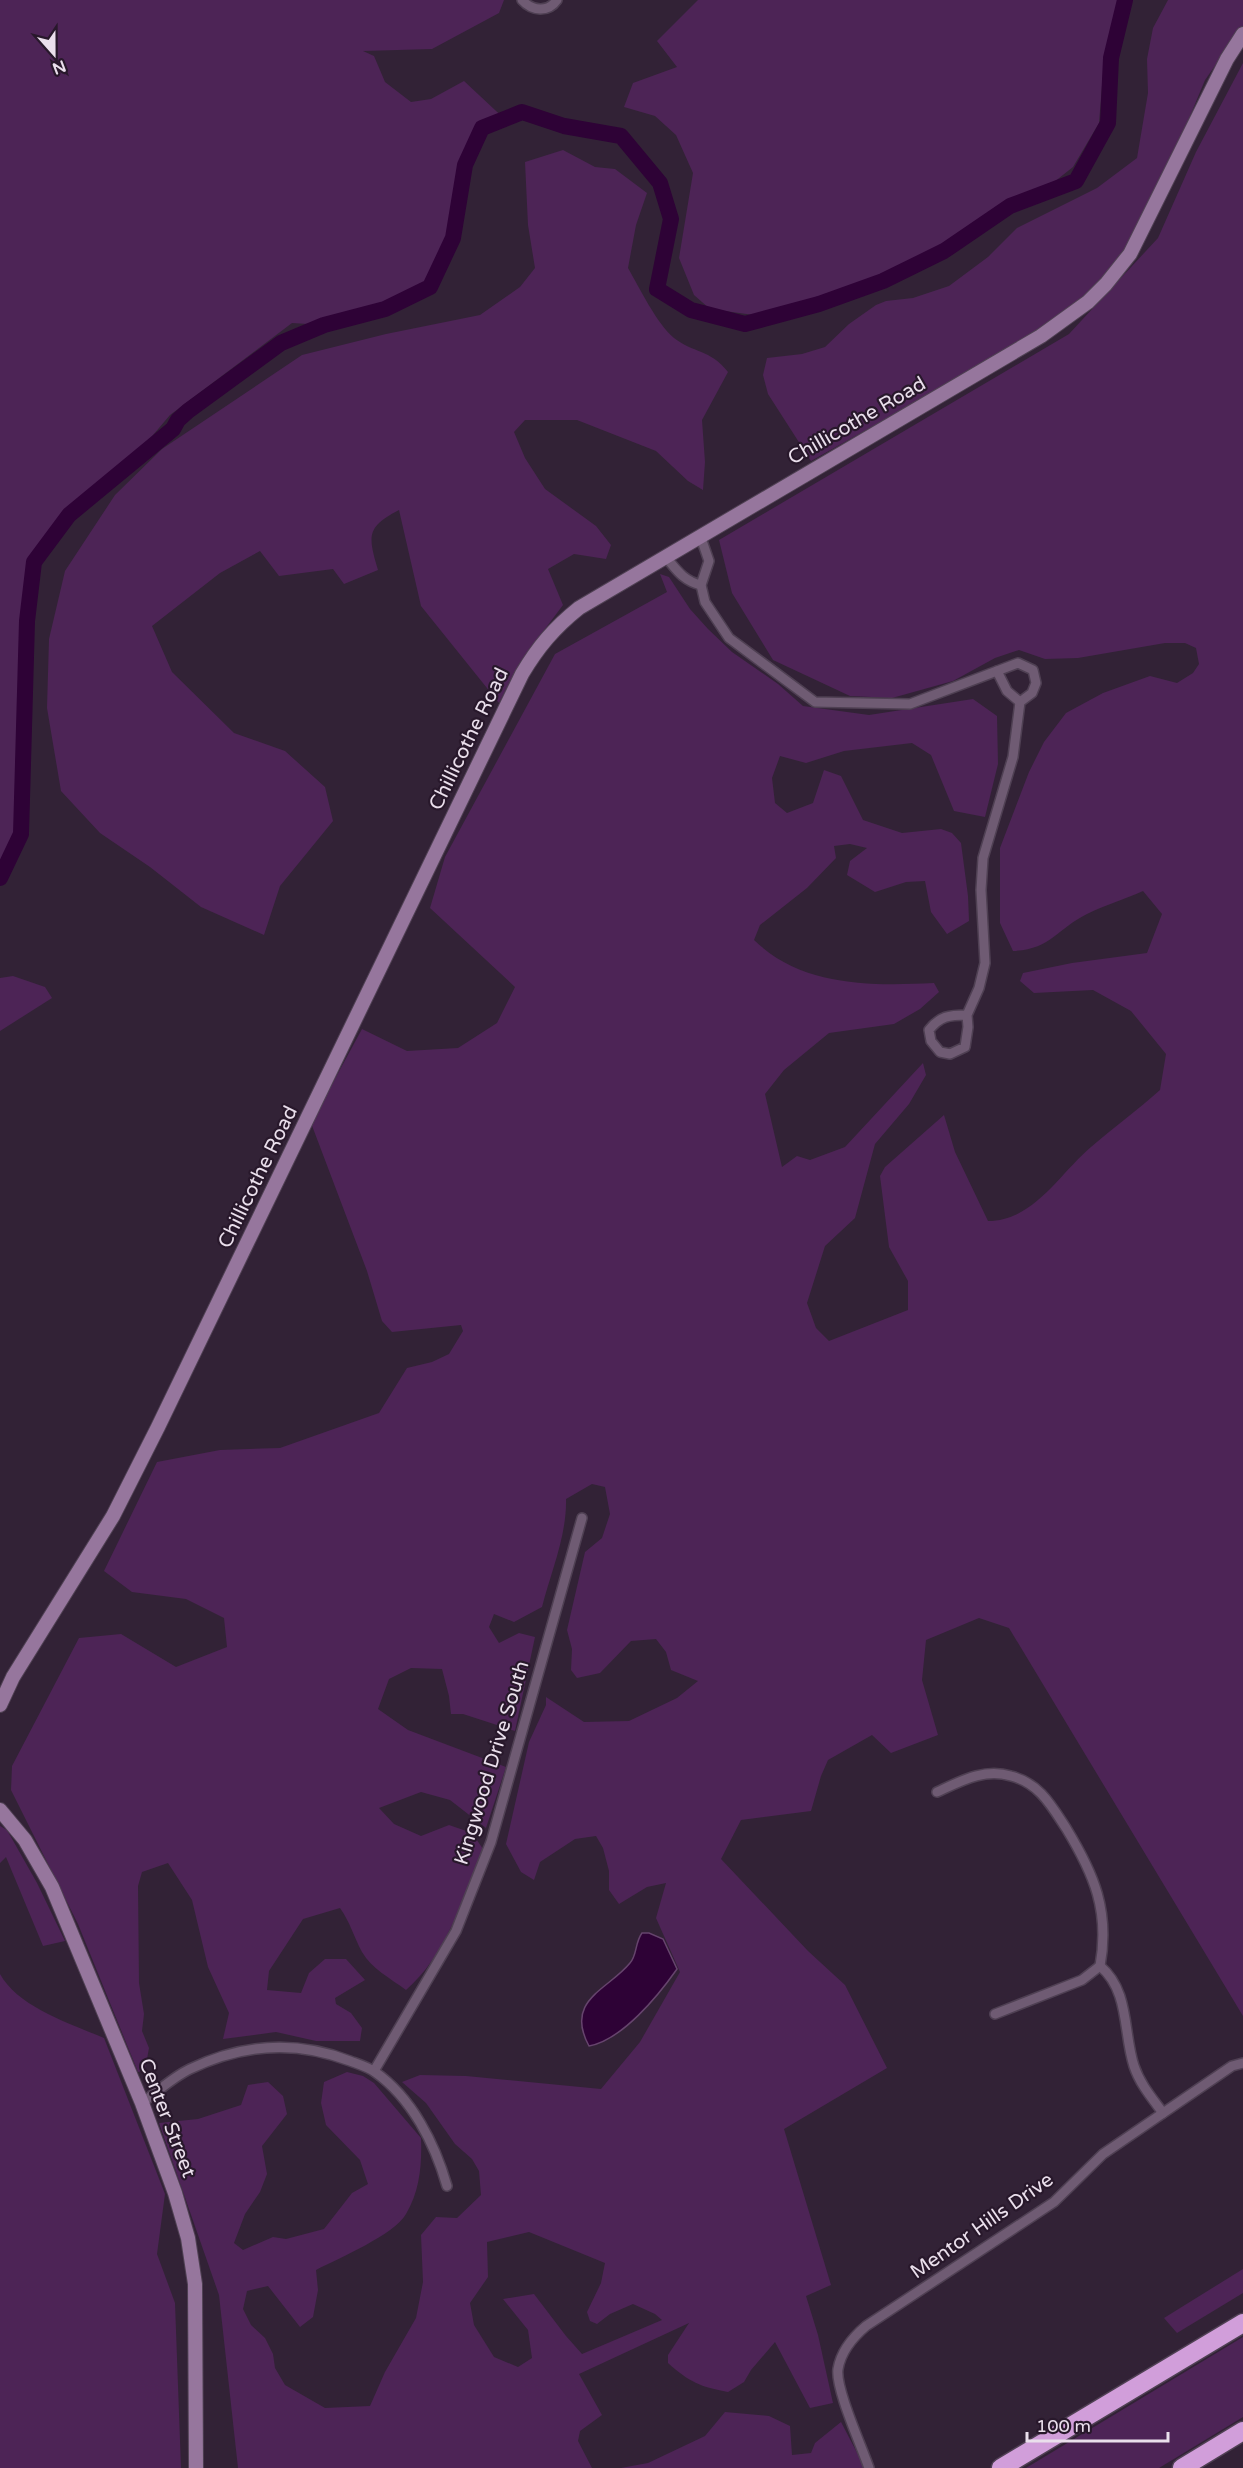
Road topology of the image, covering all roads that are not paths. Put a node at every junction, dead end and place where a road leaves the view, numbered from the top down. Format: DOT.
graph roads {
  1 [pos="522,0"];
  2 [pos="557,0"];
  3 [pos="1243,34"];
  4 [pos="700,535"];
  5 [pos="665,556"];
  6 [pos="701,585"];
  7 [pos="997,671"];
  8 [pos="1020,702"];
  9 [pos="966,1015"];
  10 [pos="582,1518"];
  11 [pos="0,1705"];
  12 [pos="937,1792"];
  13 [pos="0,1810"];
  14 [pos="1100,1966"];
  15 [pos="995,2014"];
  16 [pos="1243,2063"];
  17 [pos="374,2071"];
  18 [pos="142,2103"];
  19 [pos="1163,2113"];
  20 [pos="447,2186"];
  21 [pos="1243,2323"];
  22 [pos="1243,2431"];
  23 [pos="196,2468"];
  24 [pos="869,2468"];
  25 [pos="1001,2468"];
  26 [pos="1182,2468"];
  1 -- 2 [label="street"];
  3 -- 4 [label="main road, Chillicothe Road"];
  4 -- 5 [label="main road, Chillicothe Road"];
  4 -- 6 [label="street"];
  5 -- 6 [label="street"];
  5 -- 11 [label="main road, Chillicothe Road"];
  6 -- 7 [label="street"];
  7 -- 8 [label="street"];
  7 -- 8 [label="street"];
  8 -- 9 [label="street"];
  9 -- 9 [label="street"];
  10 -- 17 [label="street, Kingwood Drive South"];
  12 -- 14 [label="street"];
  13 -- 18 [label="main road, Center Street"];
  14 -- 15 [label="street"];
  14 -- 19 [label="street"];
  16 -- 19 [label="street, Mentor Hills Drive"];
  17 -- 18 [label="street"];
  17 -- 20 [label="street"];
  18 -- 23 [label="main road, Center Street"];
  19 -- 24 [label="street, Mentor Hills Drive"];
  21 -- 25 [label="highway"];
  22 -- 26 [label="highway"];
}
